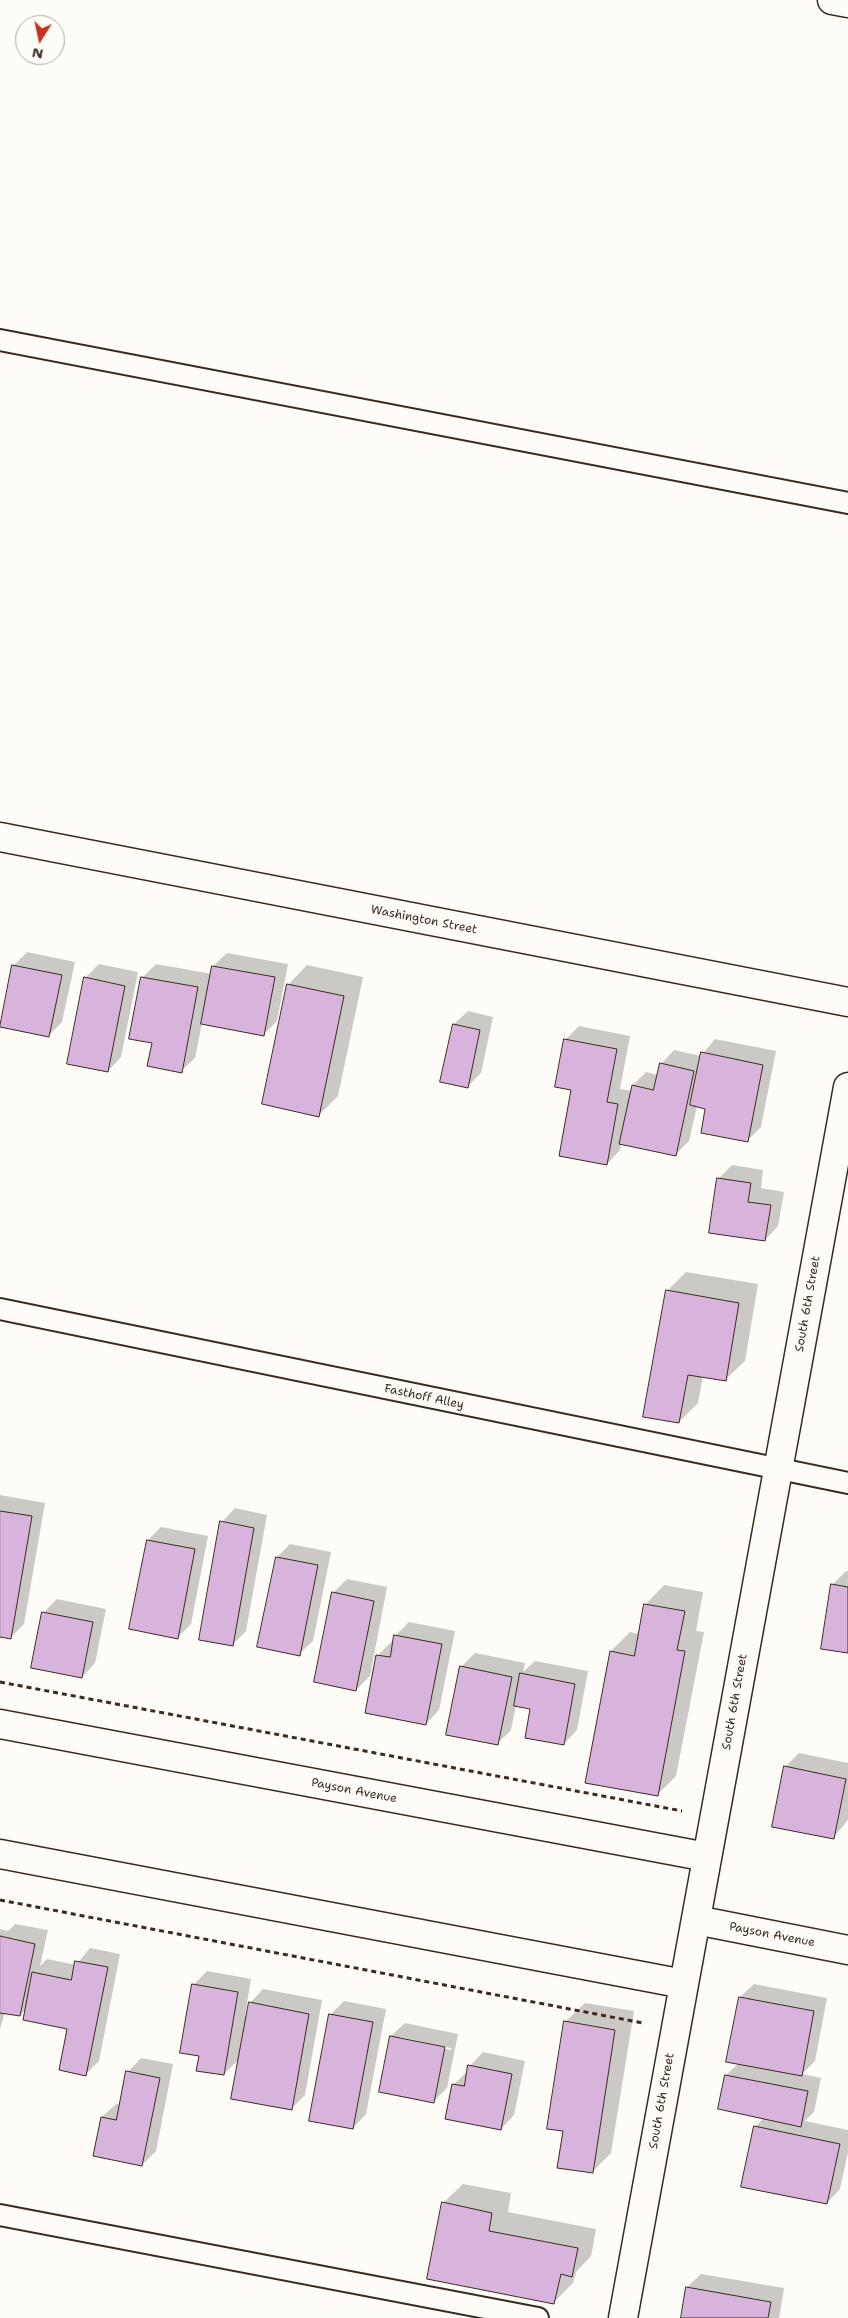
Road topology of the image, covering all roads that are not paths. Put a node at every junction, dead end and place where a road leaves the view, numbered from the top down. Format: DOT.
graph roads {
  1 [pos="832,0"];
  2 [pos="848,3"];
  3 [pos="0,340"];
  4 [pos="848,503"];
  5 [pos="0,837"];
  6 [pos="848,1002"];
  7 [pos="848,1087"];
  8 [pos="0,1309"];
  9 [pos="778,1470"];
  10 [pos="848,1483"];
  11 [pos="0,1724"];
  12 [pos="0,1854"];
  13 [pos="707,1857"];
  14 [pos="696,1920"];
  15 [pos="848,1950"];
  16 [pos="684,1984"];
  17 [pos="0,2215"];
  18 [pos="538,2318"];
  19 [pos="622,2318"];
  1 -- 2 [label="street"];
  3 -- 4 [label="lane"];
  5 -- 6 [label="street, Washington Street"];
  7 -- 9 [label="street, South 6th Street"];
  8 -- 9 [label="lane, Fasthoff Alley"];
  9 -- 10 [label="lane, Fasthoff Alley"];
  9 -- 13 [label="street, South 6th Street"];
  11 -- 13 [label="street, Payson Avenue"];
  12 -- 16 [label="street"];
  13 -- 14 [label="street, South 6th Street"];
  14 -- 15 [label="street, Payson Avenue"];
  14 -- 16 [label="street, South 6th Street"];
  16 -- 19 [label="street, South 6th Street"];
  17 -- 18 [label="lane"];
}
